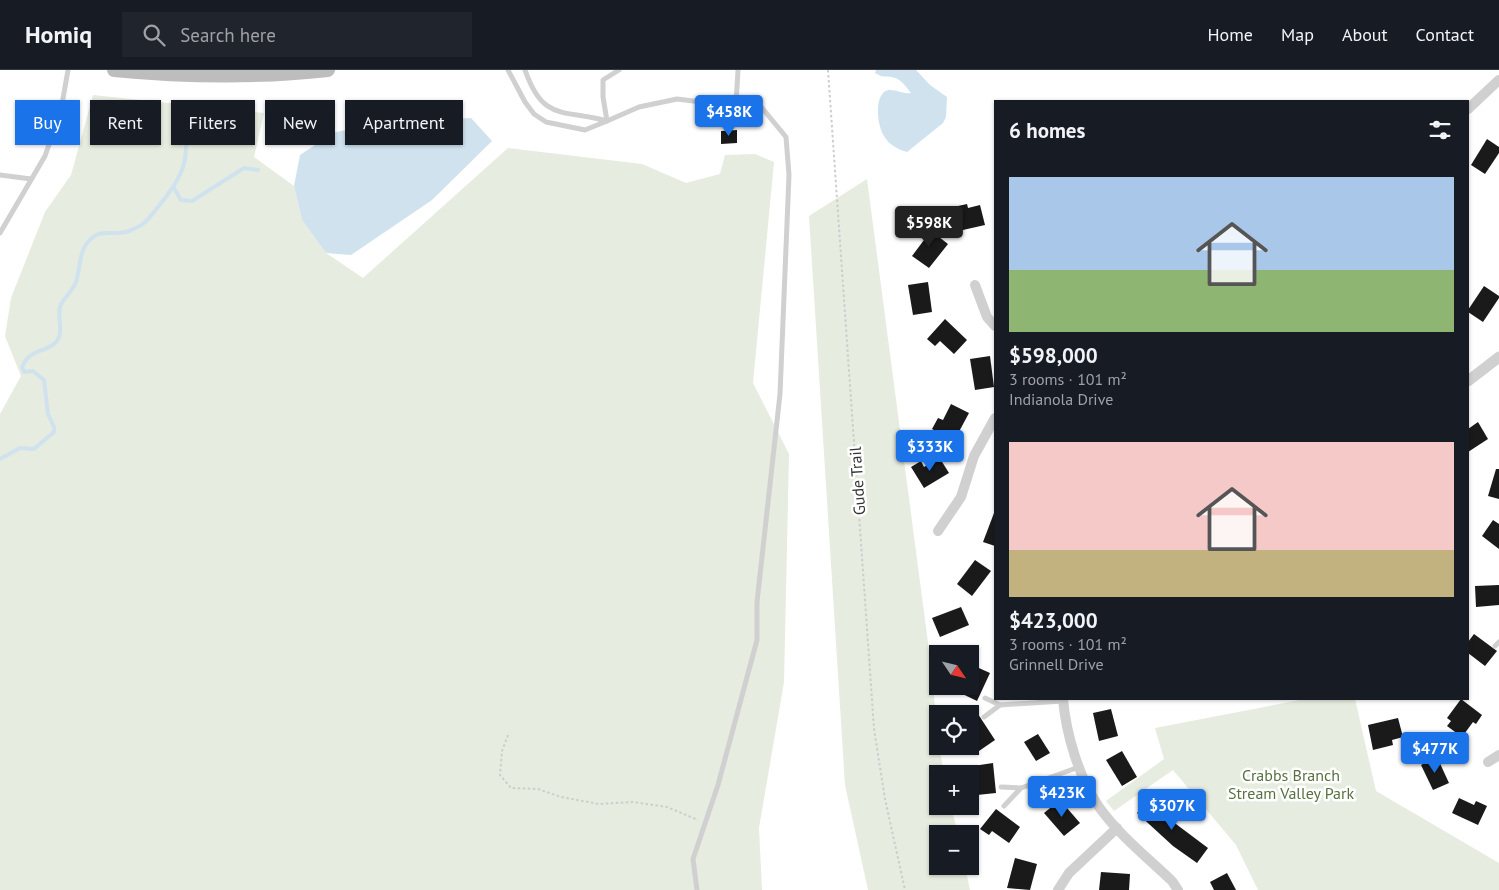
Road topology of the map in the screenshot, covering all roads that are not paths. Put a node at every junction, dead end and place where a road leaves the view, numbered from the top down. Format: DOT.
graph roads {
  1 [pos="68,70"];
  2 [pos="114,70"];
  3 [pos="328,70"];
  4 [pos="508,70"];
  5 [pos="525,70"];
  6 [pos="619,70"];
  7 [pos="738,70"];
  8 [pos="1499,80"];
  9 [pos="736,104"];
  10 [pos="1469,108"];
  11 [pos="607,121"];
  12 [pos="0,175"];
  13 [pos="31,180"];
  14 [pos="0,233"];
  15 [pos="975,285"];
  16 [pos="994,325"];
  17 [pos="1499,356"];
  18 [pos="1469,380"];
  19 [pos="994,420"];
  20 [pos="938,531"];
  21 [pos="985,698"];
  22 [pos="1063,700"];
  23 [pos="1000,705"];
  24 [pos="984,717"];
  25 [pos="1499,755"];
  26 [pos="1488,762"];
  27 [pos="1080,767"];
  28 [pos="1001,787"];
  29 [pos="1022,788"];
  30 [pos="1004,806"];
  31 [pos="1117,828"];
  32 [pos="697,890"];
  33 [pos="1058,890"];
  34 [pos="1178,890"];
  1 -- 13 [label="lane"];
  2 -- 3 [label="main road"];
  4 -- 11 [label="lane"];
  5 -- 11 [label="lane"];
  6 -- 11 [label="lane"];
  7 -- 9 [label="lane"];
  8 -- 10 [label="street"];
  9 -- 11 [label="lane"];
  9 -- 32 [label="lane"];
  12 -- 13 [label="lane"];
  13 -- 14 [label="lane"];
  15 -- 16 [label="street"];
  17 -- 18 [label="street"];
  19 -- 20 [label="street"];
  21 -- 23 [label="lane"];
  22 -- 23 [label="lane"];
  22 -- 27 [label="street"];
  23 -- 24 [label="lane"];
  25 -- 26 [label="street"];
  27 -- 29 [label="lane"];
  27 -- 31 [label="street"];
  28 -- 29 [label="lane"];
  29 -- 30 [label="lane"];
  31 -- 33 [label="street"];
  31 -- 34 [label="street"];
}
